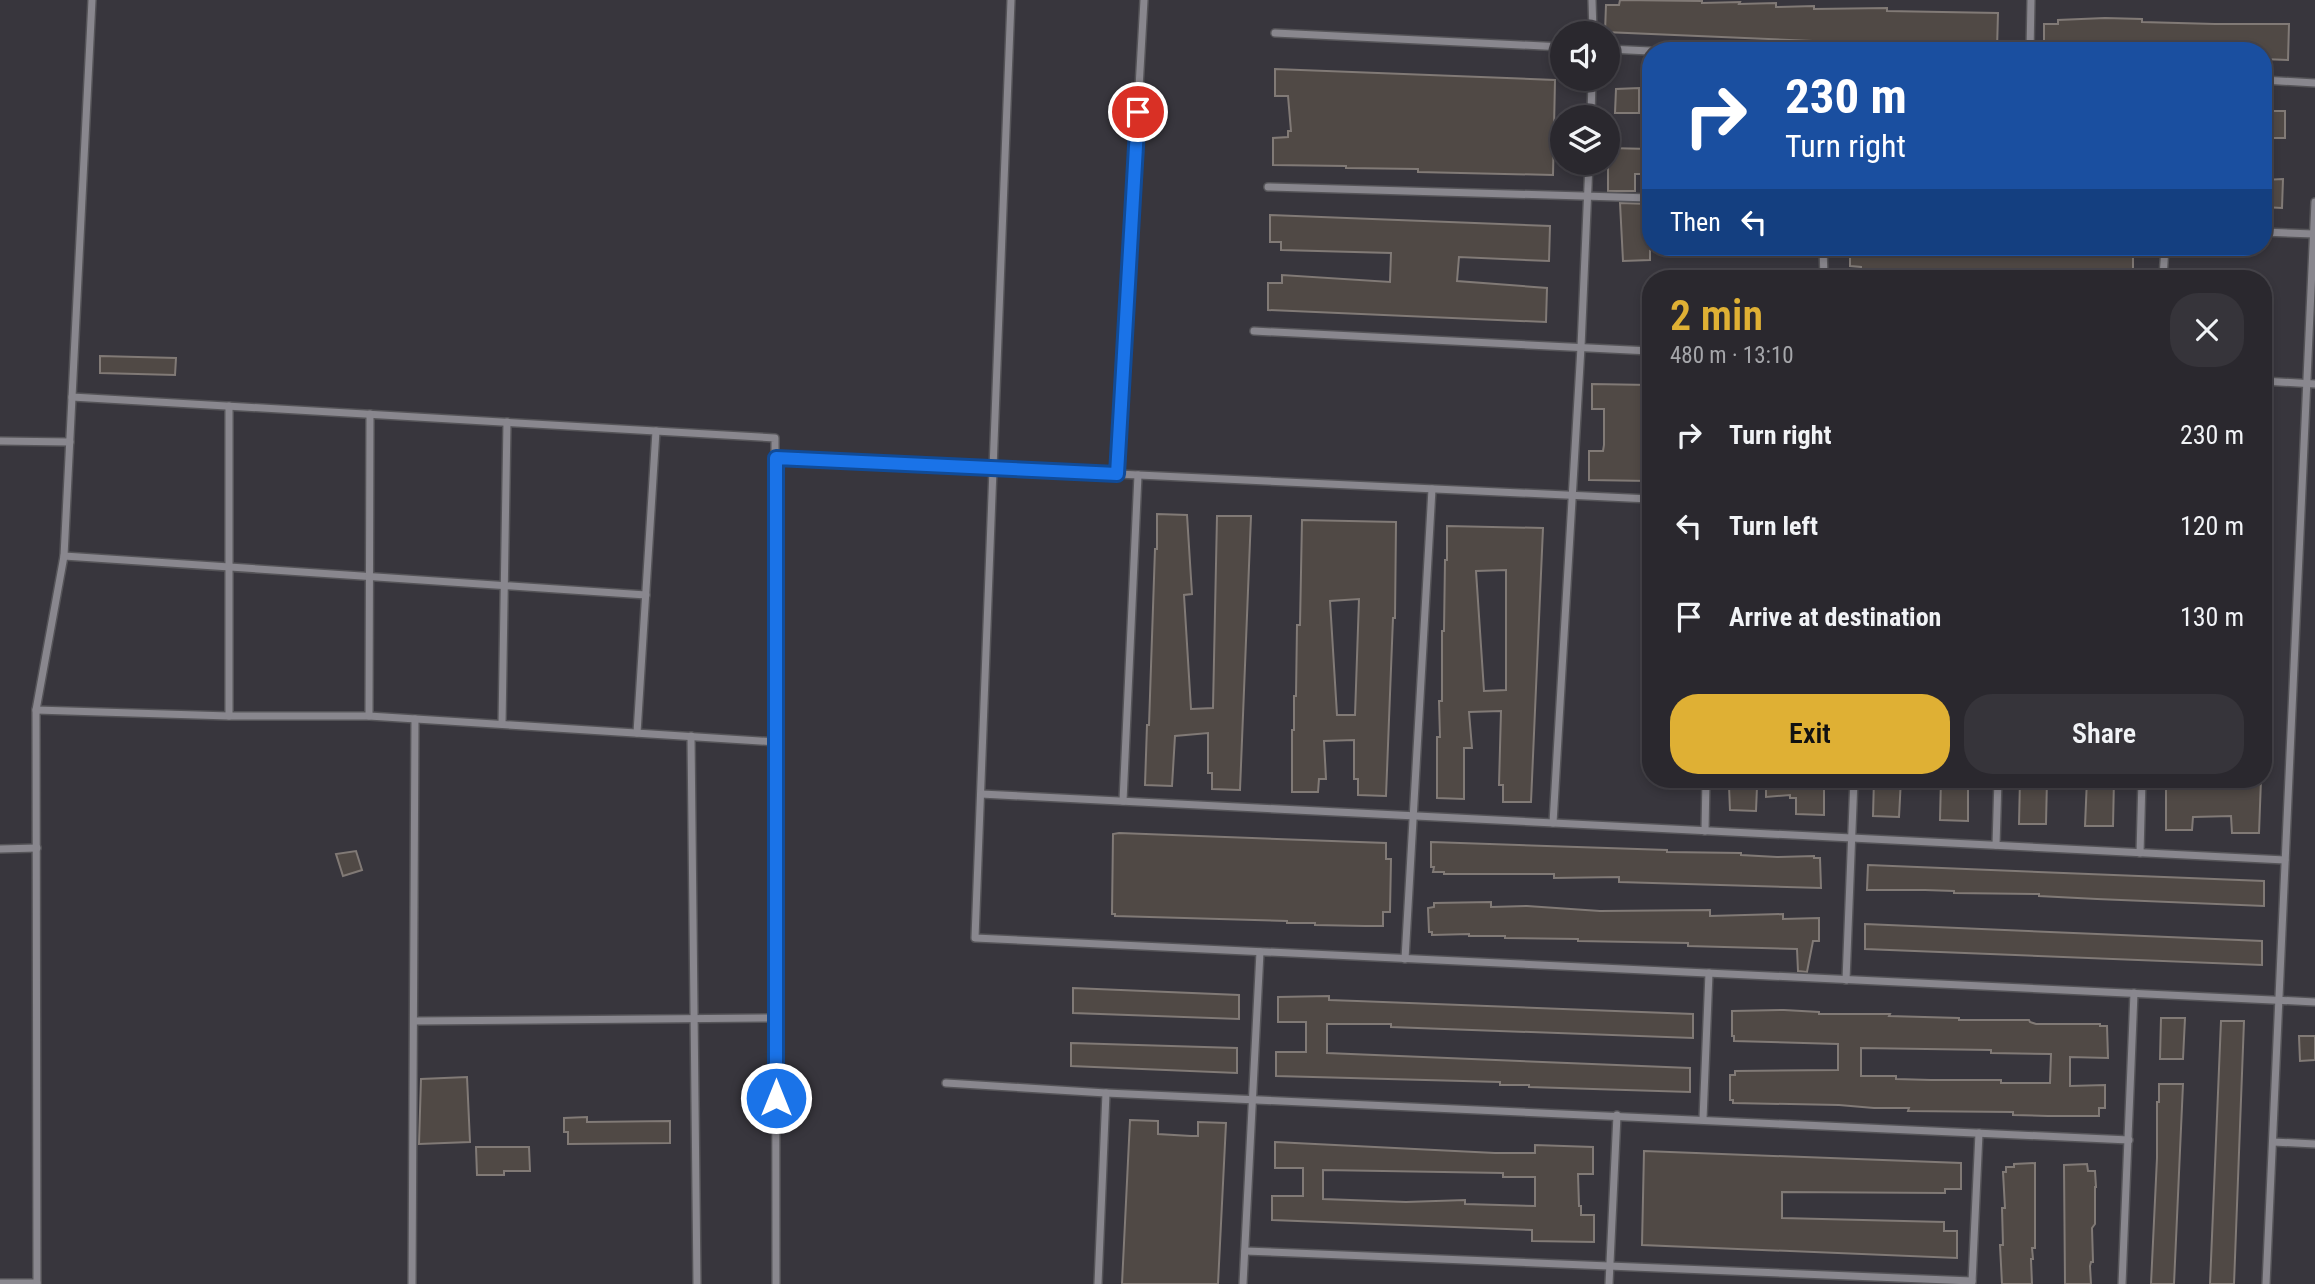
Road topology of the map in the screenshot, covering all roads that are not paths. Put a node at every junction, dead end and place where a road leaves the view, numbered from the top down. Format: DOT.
graph roads {
  1 [pos="92,0"];
  2 [pos="1011,0"];
  3 [pos="1144,0"];
  4 [pos="1592,0"];
  5 [pos="2031,0"];
  6 [pos="1593,21"];
  7 [pos="1275,33"];
  8 [pos="2030,42"];
  9 [pos="1550,46"];
  10 [pos="1620,50"];
  11 [pos="1642,51"];
  12 [pos="2272,81"];
  13 [pos="2315,83"];
  14 [pos="1588,175"];
  15 [pos="1268,187"];
  16 [pos="1587,196"];
  17 [pos="1642,198"];
  18 [pos="2315,202"];
  19 [pos="2272,232"];
  20 [pos="2314,234"];
  21 [pos="1254,331"];
  22 [pos="1581,347"];
  23 [pos="1642,351"];
  24 [pos="2272,382"];
  25 [pos="2311,384"];
  26 [pos="72,397"];
  27 [pos="229,406"];
  28 [pos="370,414"];
  29 [pos="507,422"];
  30 [pos="656,430"];
  31 [pos="0,441"];
  32 [pos="70,442"];
  33 [pos="776,458"];
  34 [pos="993,468"];
  35 [pos="1117,474"];
  36 [pos="1138,475"];
  37 [pos="1432,489"];
  38 [pos="1571,494"];
  39 [pos="1642,498"];
  40 [pos="64,556"];
  41 [pos="230,567"];
  42 [pos="369,577"];
  43 [pos="505,585"];
  44 [pos="646,594"];
  45 [pos="36,710"];
  46 [pos="229,716"];
  47 [pos="369,716"];
  48 [pos="415,719"];
  49 [pos="502,724"];
  50 [pos="637,733"];
  51 [pos="691,736"];
  52 [pos="776,742"];
  53 [pos="1706,788"];
  54 [pos="1854,788"];
  55 [pos="1998,788"];
  56 [pos="2142,788"];
  57 [pos="981,794"];
  58 [pos="1124,802"];
  59 [pos="1413,816"];
  60 [pos="1553,823"];
  61 [pos="1705,831"];
  62 [pos="1852,838"];
  63 [pos="1996,845"];
  64 [pos="37,848"];
  65 [pos="0,849"];
  66 [pos="2140,853"];
  67 [pos="2285,860"];
  68 [pos="1261,952"];
  69 [pos="1405,959"];
  70 [pos="1709,973"];
  71 [pos="1846,980"];
  72 [pos="2134,993"];
  73 [pos="2279,1000"];
  74 [pos="2315,1002"];
  75 [pos="776,1018"];
  76 [pos="694,1019"];
  77 [pos="414,1021"];
  78 [pos="946,1083"];
  79 [pos="1107,1093"];
  80 [pos="1253,1098"];
  81 [pos="1617,1115"];
  82 [pos="1703,1119"];
  83 [pos="1979,1133"];
  84 [pos="2129,1140"];
  85 [pos="2273,1142"];
  86 [pos="2315,1144"];
  87 [pos="1245,1251"];
  88 [pos="1609,1266"];
  89 [pos="1972,1282"];
  90 [pos="0,1283"];
  91 [pos="37,1284"];
  92 [pos="412,1284"];
  93 [pos="697,1284"];
  94 [pos="776,1284"];
  95 [pos="1098,1284"];
  96 [pos="1243,1284"];
  97 [pos="1608,1284"];
  98 [pos="2122,1284"];
  99 [pos="2266,1284"];
  1 -- 26 [label="street"];
  2 -- 34 [label="street"];
  3 -- 35 [label="street"];
  4 -- 6 [label="street"];
  5 -- 8 [label="street"];
  7 -- 9 [label="street"];
  10 -- 11 [label="street"];
  12 -- 13 [label="street"];
  14 -- 16 [label="street"];
  15 -- 16 [label="street"];
  16 -- 17 [label="street"];
  16 -- 22 [label="street"];
  18 -- 20 [label="street"];
  19 -- 20 [label="street"];
  20 -- 25 [label="street"];
  21 -- 22 [label="street"];
  22 -- 23 [label="street"];
  22 -- 38 [label="street"];
  24 -- 25 [label="street"];
  25 -- 67 [label="street"];
  26 -- 27 [label="street"];
  26 -- 32 [label="street"];
  27 -- 28 [label="street"];
  27 -- 41 [label="street"];
  28 -- 29 [label="street"];
  28 -- 42 [label="street"];
  29 -- 30 [label="street"];
  29 -- 43 [label="street"];
  30 -- 33 [label="street"];
  30 -- 44 [label="street"];
  31 -- 32 [label="street"];
  32 -- 40 [label="street"];
  33 -- 34 [label="street"];
  33 -- 52 [label="street"];
  34 -- 35 [label="street"];
  34 -- 57 [label="street"];
  35 -- 36 [label="street"];
  36 -- 37 [label="street"];
  36 -- 58 [label="street"];
  37 -- 38 [label="street"];
  37 -- 59 [label="street"];
  38 -- 39 [label="street"];
  38 -- 60 [label="street"];
  40 -- 41 [label="street"];
  40 -- 45 [label="street"];
  41 -- 42 [label="street"];
  41 -- 46 [label="street"];
  42 -- 43 [label="street"];
  42 -- 47 [label="street"];
  43 -- 44 [label="street"];
  43 -- 49 [label="street"];
  44 -- 50 [label="street"];
  45 -- 46 [label="street"];
  45 -- 64 [label="street"];
  46 -- 47 [label="street"];
  47 -- 48 [label="street"];
  48 -- 49 [label="street"];
  48 -- 77 [label="street"];
  49 -- 50 [label="street"];
  50 -- 51 [label="street"];
  51 -- 52 [label="street"];
  51 -- 76 [label="street"];
  52 -- 75 [label="street"];
  53 -- 61 [label="street"];
  54 -- 62 [label="street"];
  55 -- 63 [label="street"];
  56 -- 66 [label="street"];
  57 -- 58 [label="street"];
  57 -- 68 [label="street"];
  58 -- 59 [label="street"];
  59 -- 60 [label="street"];
  59 -- 69 [label="street"];
  60 -- 61 [label="street"];
  61 -- 62 [label="street"];
  62 -- 63 [label="street"];
  62 -- 71 [label="street"];
  63 -- 66 [label="street"];
  64 -- 65 [label="street"];
  64 -- 91 [label="street"];
  66 -- 67 [label="street"];
  67 -- 73 [label="street"];
  68 -- 69 [label="street"];
  68 -- 80 [label="street"];
  69 -- 70 [label="street"];
  70 -- 71 [label="street"];
  70 -- 82 [label="street"];
  71 -- 72 [label="street"];
  72 -- 73 [label="street"];
  72 -- 84 [label="street"];
  73 -- 74 [label="street"];
  73 -- 85 [label="street"];
  75 -- 76 [label="street"];
  75 -- 94 [label="street"];
  76 -- 77 [label="street"];
  76 -- 93 [label="street"];
  77 -- 92 [label="street"];
  78 -- 79 [label="street"];
  79 -- 80 [label="street"];
  79 -- 95 [label="street"];
  80 -- 81 [label="street"];
  80 -- 87 [label="street"];
  81 -- 82 [label="street"];
  81 -- 88 [label="street"];
  82 -- 83 [label="street"];
  83 -- 84 [label="street"];
  83 -- 89 [label="street"];
  84 -- 98 [label="street"];
  85 -- 86 [label="street"];
  85 -- 99 [label="street"];
  87 -- 88 [label="street"];
  87 -- 96 [label="street"];
  88 -- 89 [label="street"];
  88 -- 97 [label="street"];
  90 -- 91 [label="street"];
}
